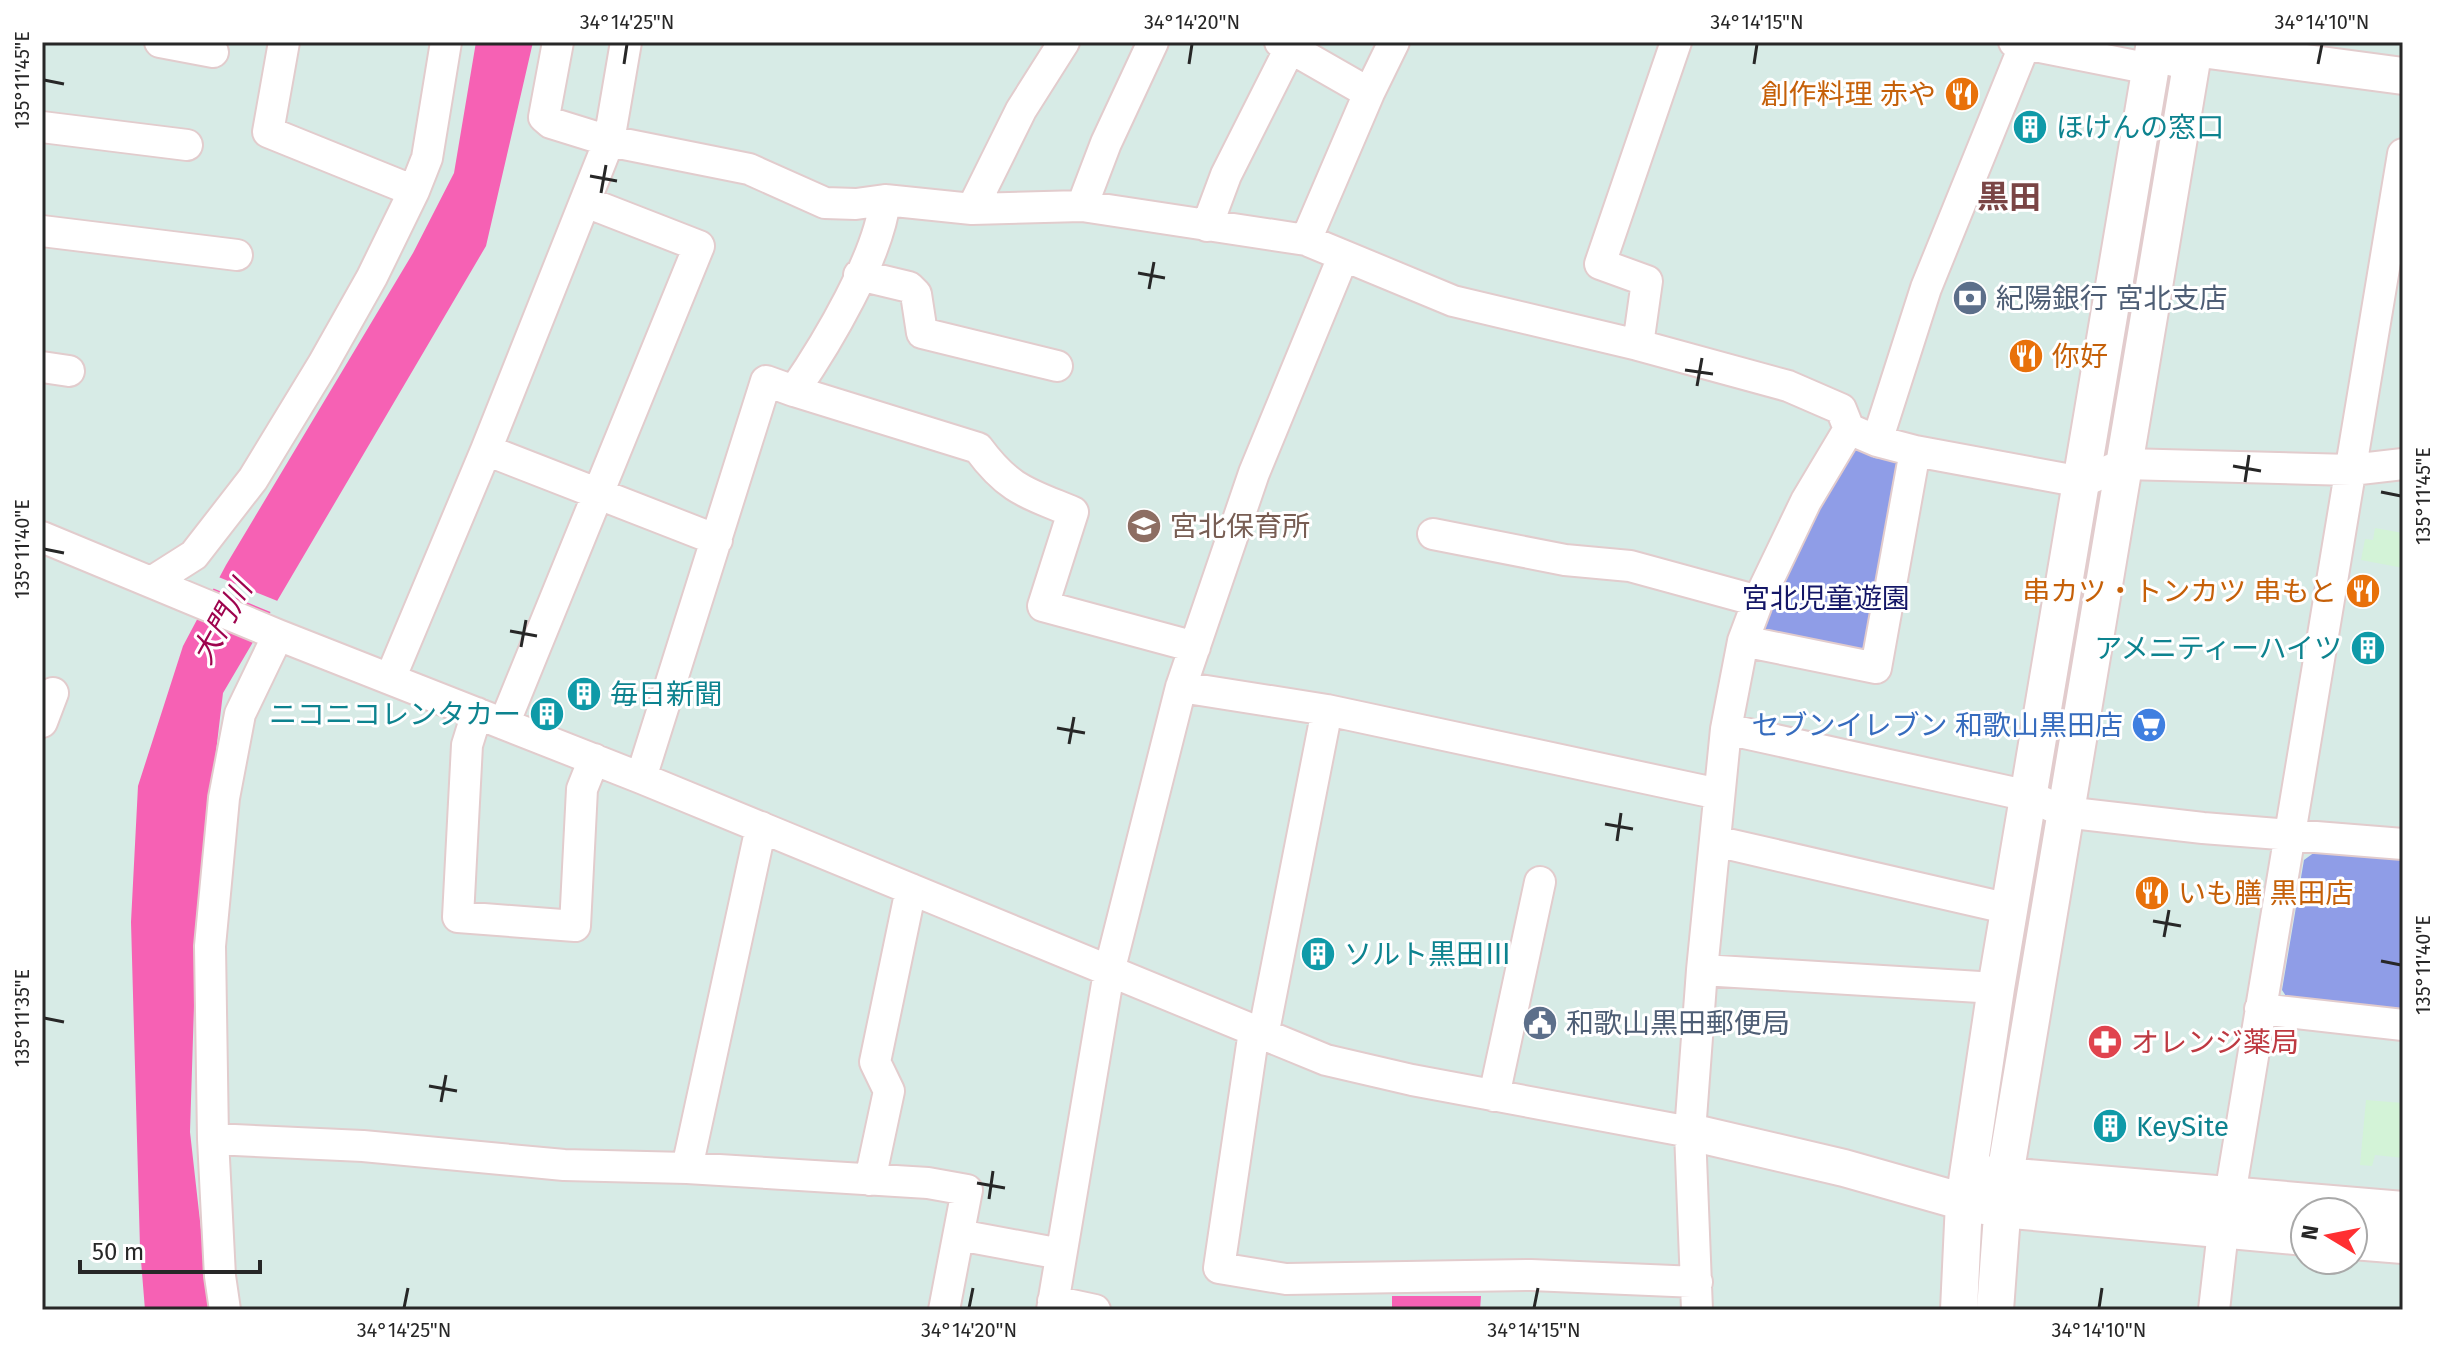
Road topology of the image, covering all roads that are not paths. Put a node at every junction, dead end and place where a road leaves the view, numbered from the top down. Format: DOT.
graph roads {
  1 [pos="160,42"];
  2 [pos="284,42"];
  3 [pos="446,42"];
  4 [pos="558,42"];
  5 [pos="626,42"];
  6 [pos="1064,42"];
  7 [pos="1153,42"];
  8 [pos="1394,42"];
  9 [pos="1676,42"];
  10 [pos="2020,43"];
  11 [pos="1285,45"];
  12 [pos="2194,45"];
  13 [pos="213,52"];
  14 [pos="2153,56"];
  15 [pos="2403,76"];
  16 [pos="1369,93"];
  17 [pos="42,127"];
  18 [pos="609,141"];
  19 [pos="187,145"];
  20 [pos="2403,154"];
  21 [pos="414,191"];
  22 [pos="885,200"];
  23 [pos="586,202"];
  24 [pos="1082,206"];
  25 [pos="972,209"];
  26 [pos="1207,226"];
  27 [pos="42,231"];
  28 [pos="1306,240"];
  29 [pos="237,255"];
  30 [pos="1343,257"];
  31 [pos="859,275"];
  32 [pos="1638,345"];
  33 [pos="1057,366"];
  34 [pos="794,391"];
  35 [pos="1863,435"];
  36 [pos="486,450"];
  37 [pos="1915,451"];
  38 [pos="2124,464"];
  39 [pos="2403,464"];
  40 [pos="2351,470"];
  41 [pos="2082,482"];
  42 [pos="599,495"];
  43 [pos="1433,534"];
  44 [pos="42,537"];
  45 [pos="717,540"];
  46 [pos="159,584"];
  47 [pos="1758,601"];
  48 [pos="274,633"];
  49 [pos="1743,641"];
  50 [pos="1195,647"];
  51 [pos="390,679"];
  52 [pos="1181,687"];
  53 [pos="53,693"];
  54 [pos="1327,710"];
  55 [pos="491,719"];
  56 [pos="42,722"];
  57 [pos="1726,729"];
  58 [pos="594,759"];
  59 [pos="641,778"];
  60 [pos="1719,794"];
  61 [pos="2029,796"];
  62 [pos="2064,812"];
  63 [pos="761,827"];
  64 [pos="2290,834"];
  65 [pos="1715,841"];
  66 [pos="2403,844"];
  67 [pos="1540,882"];
  68 [pos="911,889"];
  69 [pos="2010,909"];
  70 [pos="1702,970"];
  71 [pos="1109,972"];
  72 [pos="1996,988"];
  73 [pos="2260,1009"];
  74 [pos="2403,1025"];
  75 [pos="1259,1033"];
  76 [pos="1494,1096"];
  77 [pos="1690,1132"];
  78 [pos="213,1139"];
  79 [pos="687,1168"];
  80 [pos="870,1180"];
  81 [pos="1966,1188"];
  82 [pos="2003,1192"];
  83 [pos="2230,1195"];
  84 [pos="2403,1210"];
  85 [pos="2223,1231"];
  86 [pos="959,1235"];
  87 [pos="2289,1236"];
  88 [pos="2369,1242"];
  89 [pos="2403,1245"];
  90 [pos="1061,1254"];
  91 [pos="1697,1296"];
  92 [pos="1053,1306"];
  93 [pos="225,1310"];
  94 [pos="944,1310"];
  95 [pos="1095,1310"];
  96 [pos="1959,1310"];
  97 [pos="1995,1310"];
  98 [pos="2214,1310"];
  1 -- 13 [label="street"];
  2 -- 21 [label="street"];
  3 -- 21 [label="street"];
  4 -- 18 [label="street"];
  5 -- 18 [label="street"];
  6 -- 25 [label="street"];
  7 -- 24 [label="street"];
  8 -- 16 [label="street"];
  9 -- 32 [label="street"];
  10 -- 14 [label="street"];
  10 -- 35 [label="street"];
  11 -- 16 [label="street"];
  11 -- 26 [label="street"];
  12 -- 14 [label="street"];
  12 -- 15 [label="street"];
  12 -- 38 [label="street"];
  14 -- 41 [label="street"];
  16 -- 28 [label="street"];
  17 -- 19 [label="street"];
  18 -- 22 [label="street"];
  18 -- 23 [label="street"];
  20 -- 40 [label="street"];
  21 -- 46 [label="street"];
  22 -- 25 [label="street"];
  22 -- 31 [label="street"];
  23 -- 36 [label="street"];
  23 -- 42 [label="street"];
  24 -- 25 [label="street"];
  24 -- 26 [label="street"];
  26 -- 28 [label="street"];
  27 -- 29 [label="street"];
  28 -- 30 [label="street"];
  30 -- 32 [label="street"];
  30 -- 50 [label="street"];
  31 -- 33 [label="street"];
  31 -- 34 [label="street"];
  32 -- 35 [label="street"];
  34 -- 45 [label="street"];
  34 -- 50 [label="street"];
  35 -- 37 [label="street"];
  35 -- 47 [label="street"];
  36 -- 42 [label="street"];
  36 -- 51 [label="street"];
  37 -- 41 [label="street"];
  37 -- 49 [label="street"];
  38 -- 40 [label="street"];
  38 -- 41 [label="street"];
  38 -- 62 [label="street"];
  39 -- 40 [label="street"];
  40 -- 64 [label="street"];
  41 -- 61 [label="street"];
  42 -- 45 [label="street"];
  42 -- 55 [label="street"];
  43 -- 47 [label="street"];
  44 -- 46 [label="street"];
  45 -- 59 [label="street"];
  46 -- 48 [label="street"];
  47 -- 49 [label="street"];
  48 -- 51 [label="street"];
  48 -- 78 [label="street"];
  49 -- 57 [label="street"];
  50 -- 52 [label="street"];
  51 -- 55 [label="street"];
  52 -- 54 [label="street"];
  52 -- 71 [label="street"];
  53 -- 56 [label="street"];
  54 -- 60 [label="street"];
  54 -- 75 [label="street"];
  55 -- 58 [label="street"];
  55 -- 58 [label="street"];
  57 -- 60 [label="street"];
  57 -- 61 [label="street"];
  58 -- 59 [label="street"];
  59 -- 63 [label="street"];
  60 -- 65 [label="street"];
  61 -- 62 [label="street"];
  61 -- 69 [label="street"];
  62 -- 64 [label="street"];
  62 -- 82 [label="street"];
  63 -- 68 [label="street"];
  63 -- 79 [label="street"];
  64 -- 66 [label="street"];
  64 -- 73 [label="street"];
  65 -- 69 [label="street"];
  65 -- 70 [label="street"];
  67 -- 76 [label="street"];
  68 -- 71 [label="street"];
  68 -- 80 [label="street"];
  69 -- 72 [label="street"];
  70 -- 72 [label="street"];
  70 -- 77 [label="street"];
  71 -- 75 [label="street"];
  71 -- 90 [label="street"];
  72 -- 81 [label="street"];
  73 -- 74 [label="street"];
  73 -- 83 [label="street"];
  75 -- 76 [label="street"];
  75 -- 91 [label="street"];
  76 -- 77 [label="street"];
  77 -- 81 [label="street"];
  77 -- 91 [label="street"];
  78 -- 79 [label="street"];
  78 -- 93 [label="street"];
  79 -- 80 [label="street"];
  80 -- 86 [label="street"];
  81 -- 82 [label="street"];
  81 -- 96 [label="street"];
  82 -- 83 [label="street"];
  82 -- 85 [label="street"];
  82 -- 97 [label="street"];
  83 -- 84 [label="street"];
  85 -- 87 [label="street"];
  85 -- 98 [label="street"];
  86 -- 90 [label="street"];
  86 -- 94 [label="street"];
  88 -- 89 [label="street"];
  90 -- 92 [label="street"];
  92 -- 95 [label="street"];
}
